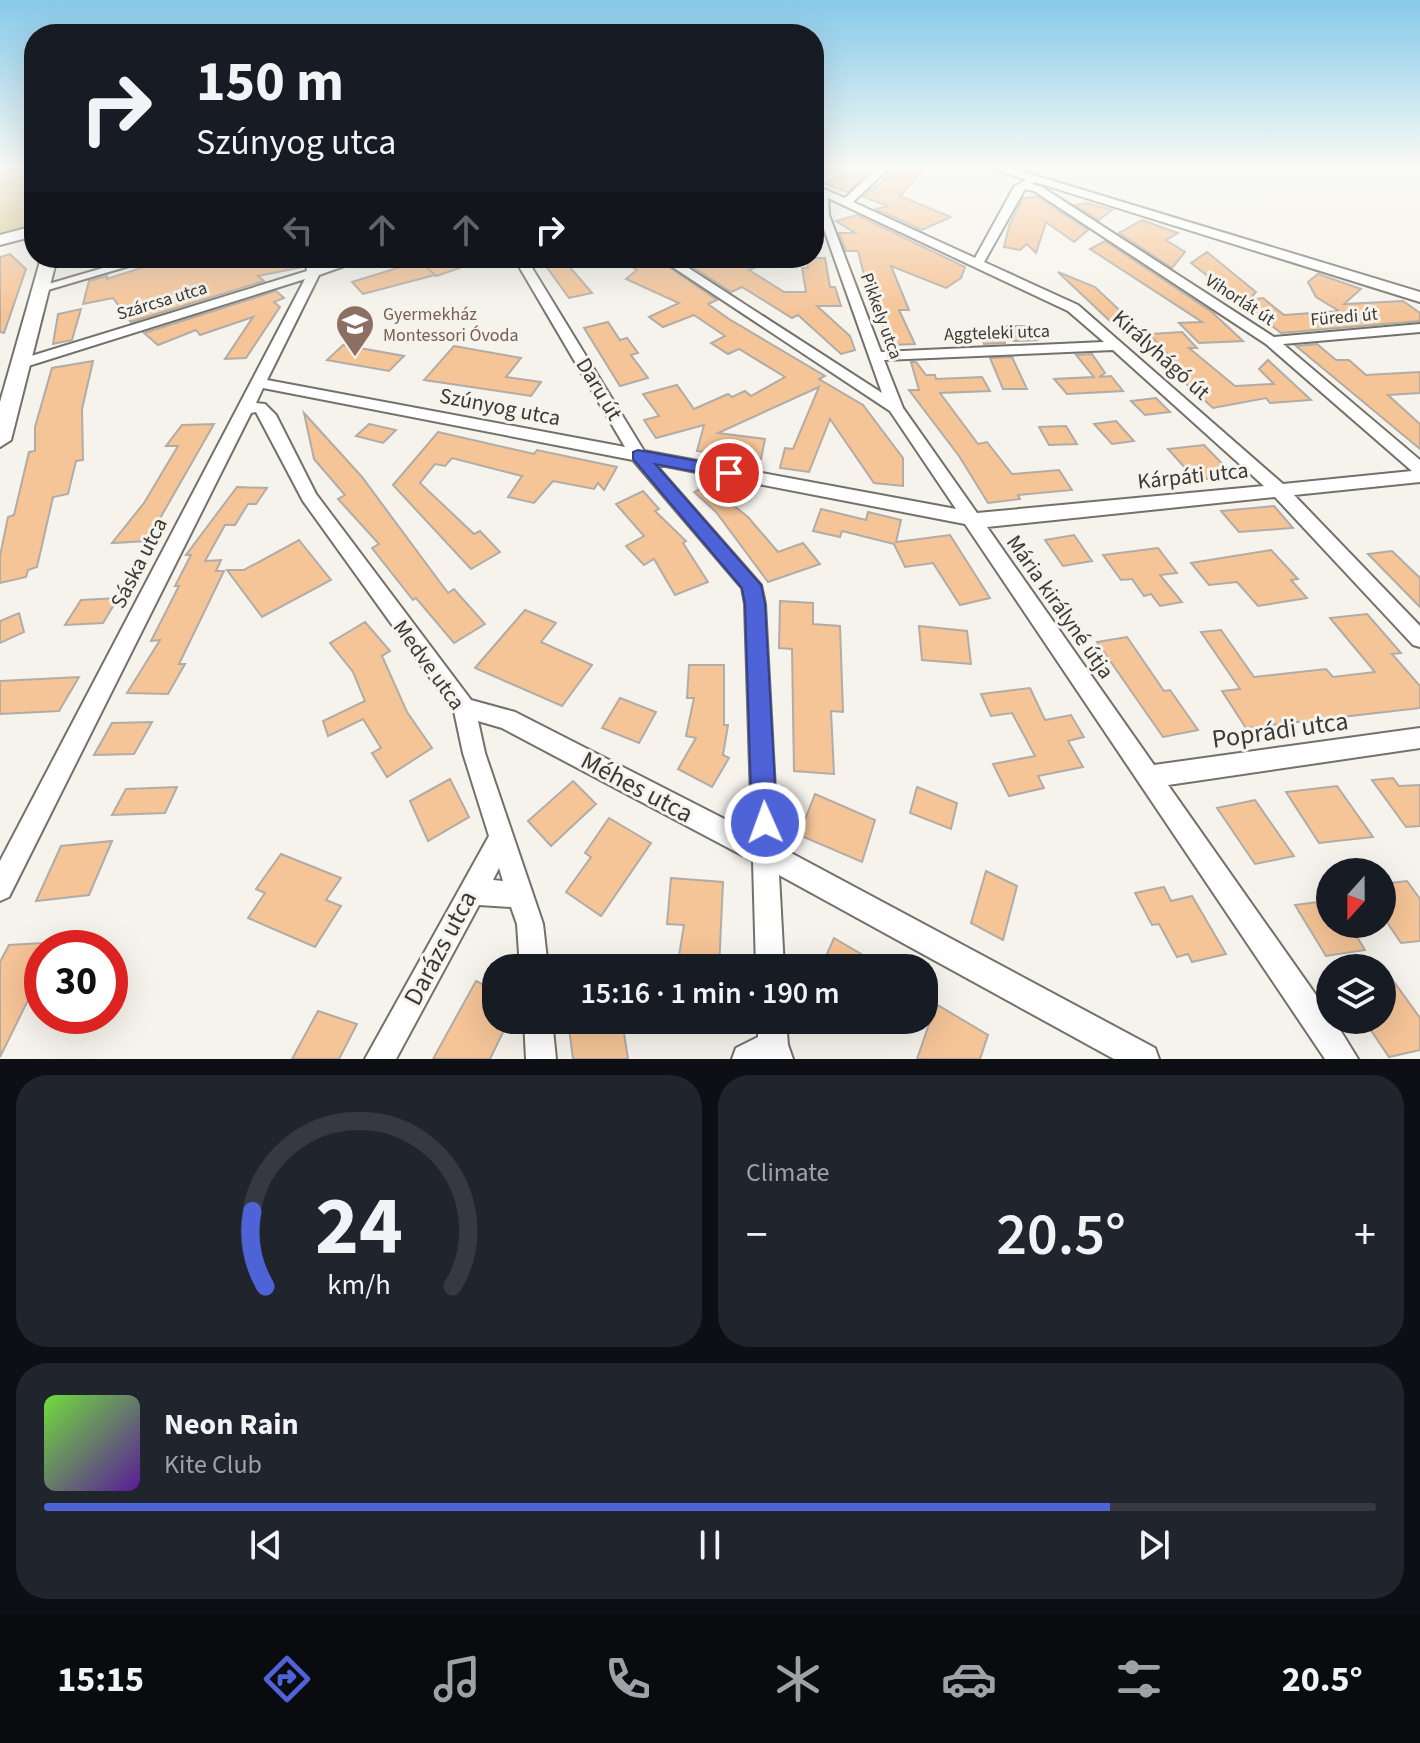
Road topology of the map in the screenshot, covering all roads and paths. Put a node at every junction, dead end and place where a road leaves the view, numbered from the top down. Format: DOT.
graph roads {
  1 [pos="824,215"];
  2 [pos="876,215"];
  3 [pos="1004,215"];
  4 [pos="1078,215"];
  5 [pos="1143,215"];
  6 [pos="24,234"];
  7 [pos="0,240"];
  8 [pos="978,263"];
  9 [pos="46,268"];
  10 [pos="114,268"];
  11 [pos="304,268"];
  12 [pos="312,268"];
  13 [pos="526,268"];
  14 [pos="680,268"];
  15 [pos="41,288"];
  16 [pos="1420,297"];
  17 [pos="1420,328"];
  18 [pos="1271,341"];
  19 [pos="1119,346"];
  20 [pos="877,356"];
  21 [pos="20,364"];
  22 [pos="258,383"];
  23 [pos="282,387"];
  24 [pos="252,408"];
  25 [pos="895,408"];
  26 [pos="0,440"];
  27 [pos="638,455"];
  28 [pos="1420,469"];
  29 [pos="1420,476"];
  30 [pos="1278,489"];
  31 [pos="970,519"];
  32 [pos="1420,639"];
  33 [pos="464,708"];
  34 [pos="1420,738"];
  35 [pos="1148,777"];
  36 [pos="502,837"];
  37 [pos="766,854"];
  38 [pos="0,888"];
  39 [pos="471,891"];
  40 [pos="519,895"];
  41 [pos="533,954"];
  42 [pos="770,954"];
  43 [pos="539,1034"];
  44 [pos="380,1059"];
  45 [pos="541,1059"];
  46 [pos="1144,1059"];
  47 [pos="1343,1059"];
  1 -- 20 [label="street, Pikkely utca"];
  2 -- 8 [label="street, Királyhágó út"];
  3 -- 8 [label="street"];
  4 -- 18 [label="street, Vihorlát út"];
  5 -- 16 [label="street"];
  6 -- 7 [label="street"];
  8 -- 19 [label="street, Királyhágó út"];
  9 -- 15 [label="street"];
  10 -- 15 [label="street"];
  11 -- 21 [label="street, Szárcsa utca"];
  12 -- 22 [label="street, Sáska utca"];
  13 -- 27 [label="street, Daru út"];
  14 -- 25 [label="street, Mária királyné útja"];
  15 -- 21 [label="street"];
  17 -- 18 [label="street, Füredi út"];
  18 -- 28 [label="street, Vihorlát út"];
  19 -- 20 [label="street, Aggteleki utca"];
  19 -- 30 [label="street, Királyhágó út"];
  20 -- 25 [label="street, Pikkely utca"];
  21 -- 26 [label="street"];
  22 -- 23 [label="street, Szúnyog utca"];
  22 -- 24 [label="street, Sáska utca"];
  23 -- 24 [label="street"];
  23 -- 27 [label="street, Szúnyog utca"];
  24 -- 33 [label="street, Medve utca"];
  24 -- 38 [label="street, Sáska utca"];
  25 -- 31 [label="street, Mária királyné útja"];
  27 -- 31 [label="street, Szúnyog utca"];
  27 -- 37 [label="street, Daru út"];
  29 -- 30 [label="street, Kárpáti utca"];
  30 -- 31 [label="street, Kárpáti utca"];
  30 -- 32 [label="street, Királyhágó út"];
  31 -- 35 [label="street, Mária királyné útja"];
  33 -- 36 [label="street, Medve utca"];
  33 -- 37 [label="street, Méhes utca"];
  34 -- 35 [label="street, Poprádi utca"];
  35 -- 47 [label="street, Mária királyné útja"];
  36 -- 39 [label="street, Darázs utca"];
  36 -- 40 [label="street, Medve utca"];
  37 -- 42 [label="street, Daru út"];
  37 -- 46 [label="street, Méhes utca"];
  39 -- 40 [label="street"];
  39 -- 44 [label="street, Darázs utca"];
  40 -- 41 [label="street, Medve utca"];
  43 -- 45 [label="street"];
}
